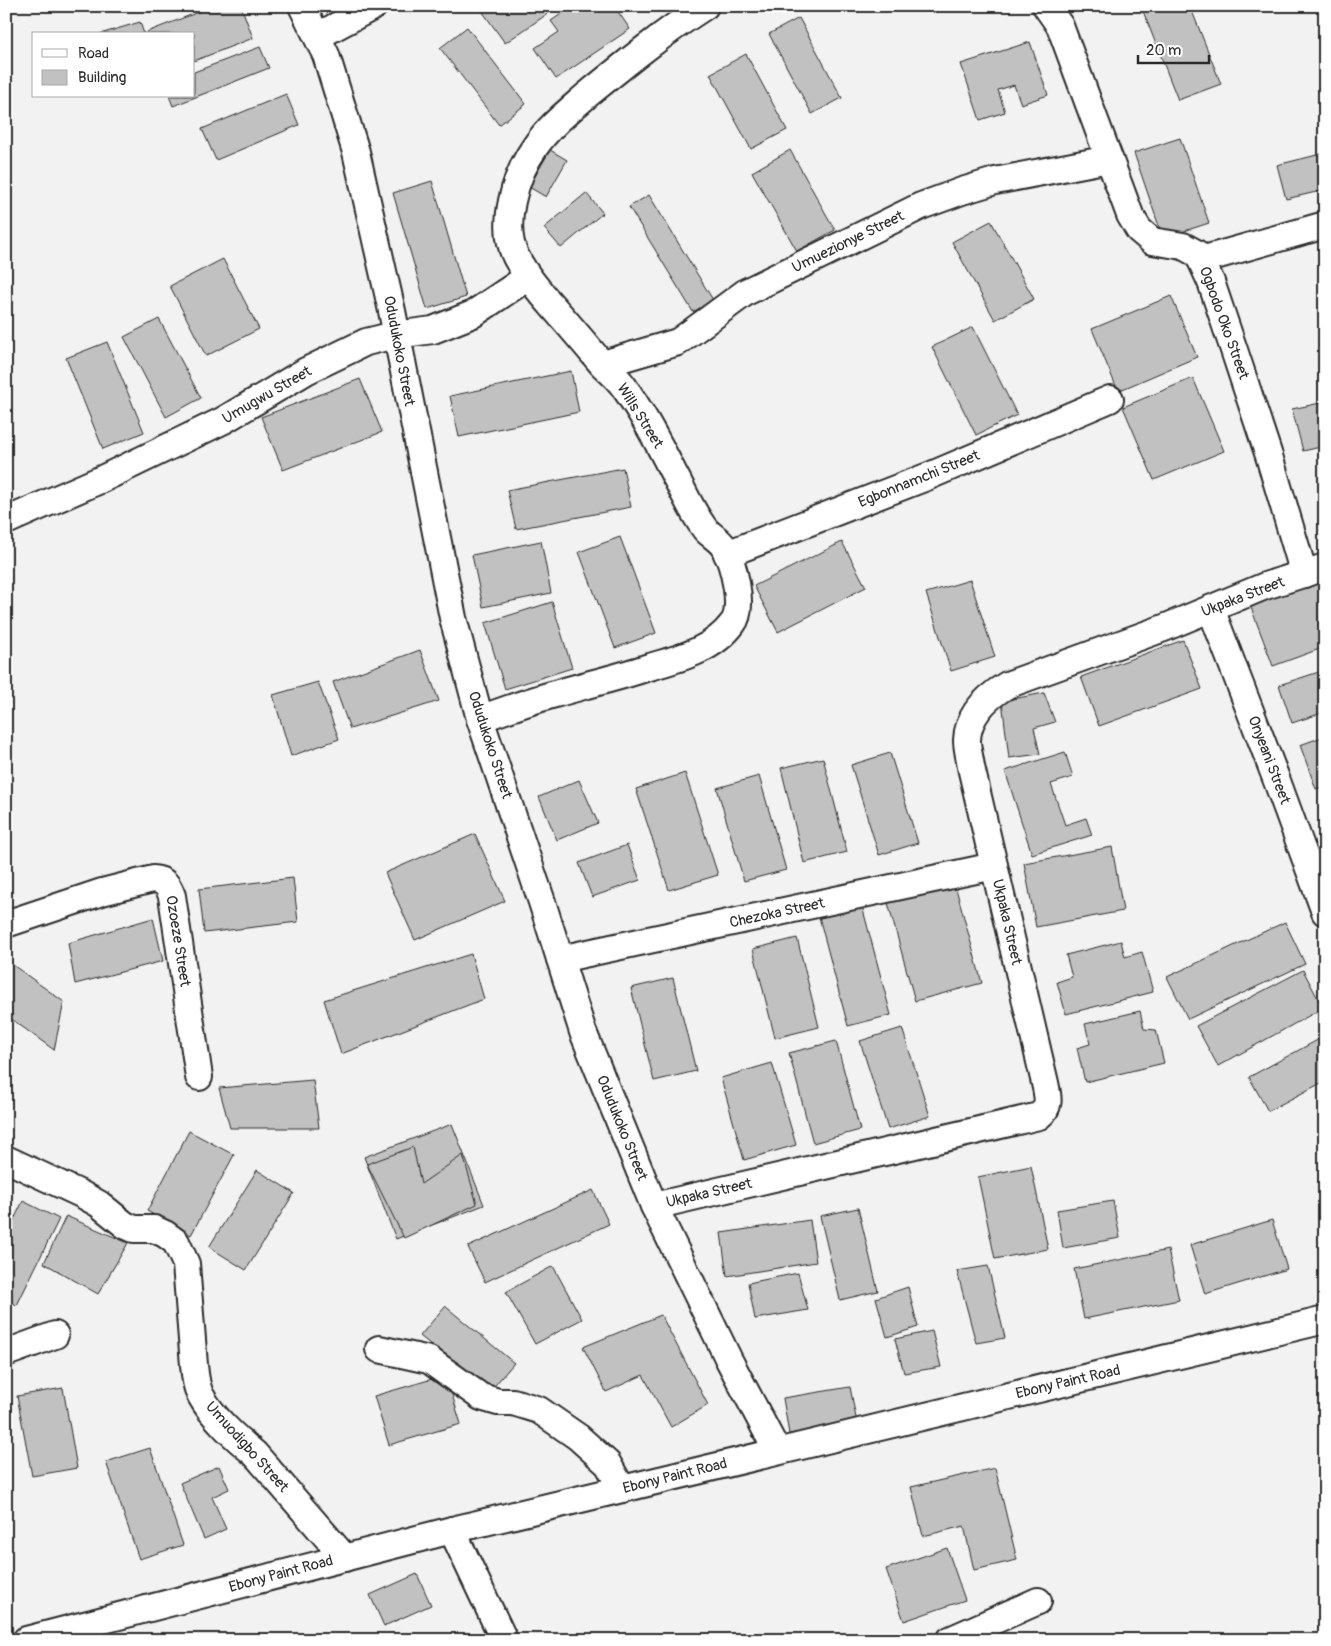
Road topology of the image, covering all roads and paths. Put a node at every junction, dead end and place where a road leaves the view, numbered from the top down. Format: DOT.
graph roads {
  1 [pos="302,6"];
  2 [pos="374,6"];
  3 [pos="705,6"];
  4 [pos="1046,6"];
  5 [pos="318,36"];
  6 [pos="1109,159"];
  7 [pos="1325,225"];
  8 [pos="1201,260"];
  9 [pos="528,277"];
  10 [pos="395,335"];
  11 [pos="603,364"];
  12 [pos="1110,399"];
  13 [pos="6,520"];
  14 [pos="727,554"];
  15 [pos="1314,571"];
  16 [pos="1211,609"];
  17 [pos="480,719"];
  18 [pos="994,866"];
  19 [pos="1325,912"];
  20 [pos="6,924"];
  21 [pos="560,959"];
  22 [pos="199,1077"];
  23 [pos="6,1159"];
  24 [pos="654,1206"];
  25 [pos="1325,1320"];
  26 [pos="55,1335"];
  27 [pos="378,1349"];
  28 [pos="6,1353"];
  29 [pos="777,1451"];
  30 [pos="622,1489"];
  31 [pos="452,1530"];
  32 [pos="346,1558"];
  33 [pos="1038,1601"];
  34 [pos="984,1633"];
  35 [pos="26,1640"];
  36 [pos="504,1640"];
  37 [pos="950,1640"];
  1 -- 5 [label="street, Odudukoko Street"];
  2 -- 5 [label="street"];
  3 -- 9 [label="street, Wills Street"];
  4 -- 6 [label="street, Ogbodo Oko Street"];
  5 -- 10 [label="street, Odudukoko Street"];
  6 -- 8 [label="street, Ogbodo Oko Street"];
  6 -- 11 [label="street, Umuezionye Street"];
  7 -- 8 [label="street"];
  8 -- 15 [label="street, Ogbodo Oko Street"];
  9 -- 10 [label="street, Umugwu Street"];
  9 -- 11 [label="street, Wills Street"];
  10 -- 13 [label="street, Umugwu Street"];
  10 -- 17 [label="street, Odudukoko Street"];
  11 -- 14 [label="street, Wills Street"];
  12 -- 14 [label="street, Egbonnamchi Street"];
  14 -- 17 [label="street, Wills Street"];
  15 -- 16 [label="street, Ukpaka Street"];
  16 -- 18 [label="street, Ukpaka Street"];
  16 -- 19 [label="street, Onyeani Street"];
  17 -- 21 [label="street, Odudukoko Street"];
  18 -- 21 [label="street, Chezoka Street"];
  18 -- 24 [label="street, Ukpaka Street"];
  20 -- 22 [label="street, Ozoeze Street"];
  21 -- 24 [label="street, Odudukoko Street"];
  23 -- 32 [label="street, Umuodigbo Street"];
  24 -- 29 [label="street, Odudukoko Street"];
  25 -- 29 [label="street, Ebony Paint Road"];
  26 -- 28 [label="street"];
  27 -- 30 [label="street"];
  29 -- 30 [label="street, Ebony Paint Road"];
  30 -- 31 [label="street, Ebony Paint Road"];
  31 -- 32 [label="street, Ebony Paint Road"];
  31 -- 36 [label="street"];
  32 -- 35 [label="street, Ebony Paint Road"];
  33 -- 34 [label="street"];
  34 -- 37 [label="street"];
}
